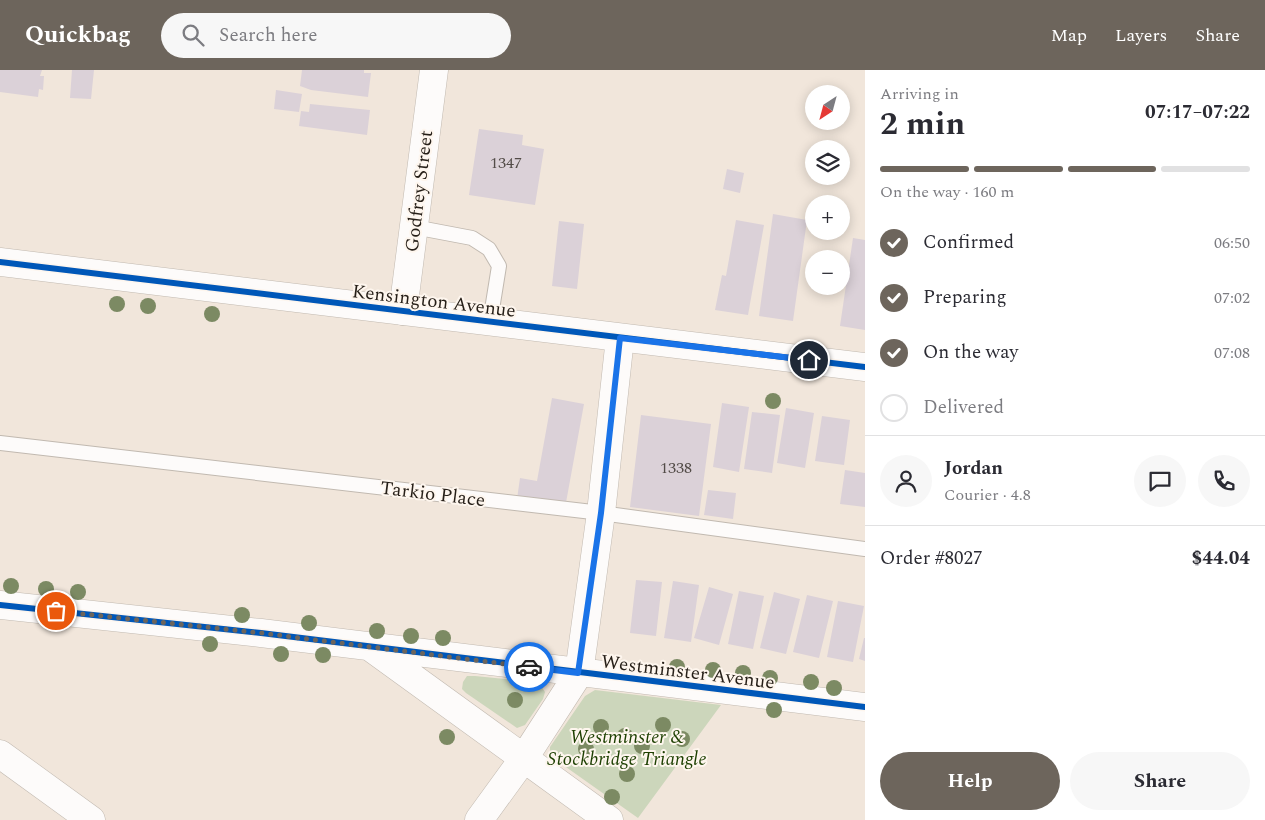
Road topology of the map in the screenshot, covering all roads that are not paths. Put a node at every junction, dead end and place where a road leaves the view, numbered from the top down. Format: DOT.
graph roads {
  1 [pos="434,70"];
  2 [pos="414,227"];
  3 [pos="0,262"];
  4 [pos="403,311"];
  5 [pos="490,322"];
  6 [pos="620,338"];
  7 [pos="865,367"];
  8 [pos="0,443"];
  9 [pos="601,513"];
  10 [pos="865,549"];
  11 [pos="0,605"];
  12 [pos="370,647"];
  13 [pos="578,673"];
  14 [pos="865,707"];
  15 [pos="0,754"];
  16 [pos="524,758"];
  17 [pos="91,820"];
  18 [pos="479,820"];
  19 [pos="609,820"];
  1 -- 2 [label="street, Godfrey Street"];
  2 -- 4 [label="street, Godfrey Street"];
  2 -- 5 [label="lane"];
  3 -- 4 [label="street, Kensington Avenue"];
  4 -- 5 [label="street, Kensington Avenue"];
  5 -- 6 [label="street, Kensington Avenue"];
  6 -- 7 [label="street, Kensington Avenue"];
  6 -- 9 [label="street"];
  8 -- 9 [label="lane, Tarkio Place"];
  9 -- 10 [label="lane, Tarkio Place"];
  9 -- 13 [label="street"];
  11 -- 12 [label="street, Westminster Avenue"];
  12 -- 13 [label="street, Westminster Avenue"];
  12 -- 16 [label="street"];
  13 -- 14 [label="street, Westminster Avenue"];
  13 -- 16 [label="street"];
  15 -- 17 [label="street"];
  16 -- 18 [label="street"];
  16 -- 19 [label="street"];
}
